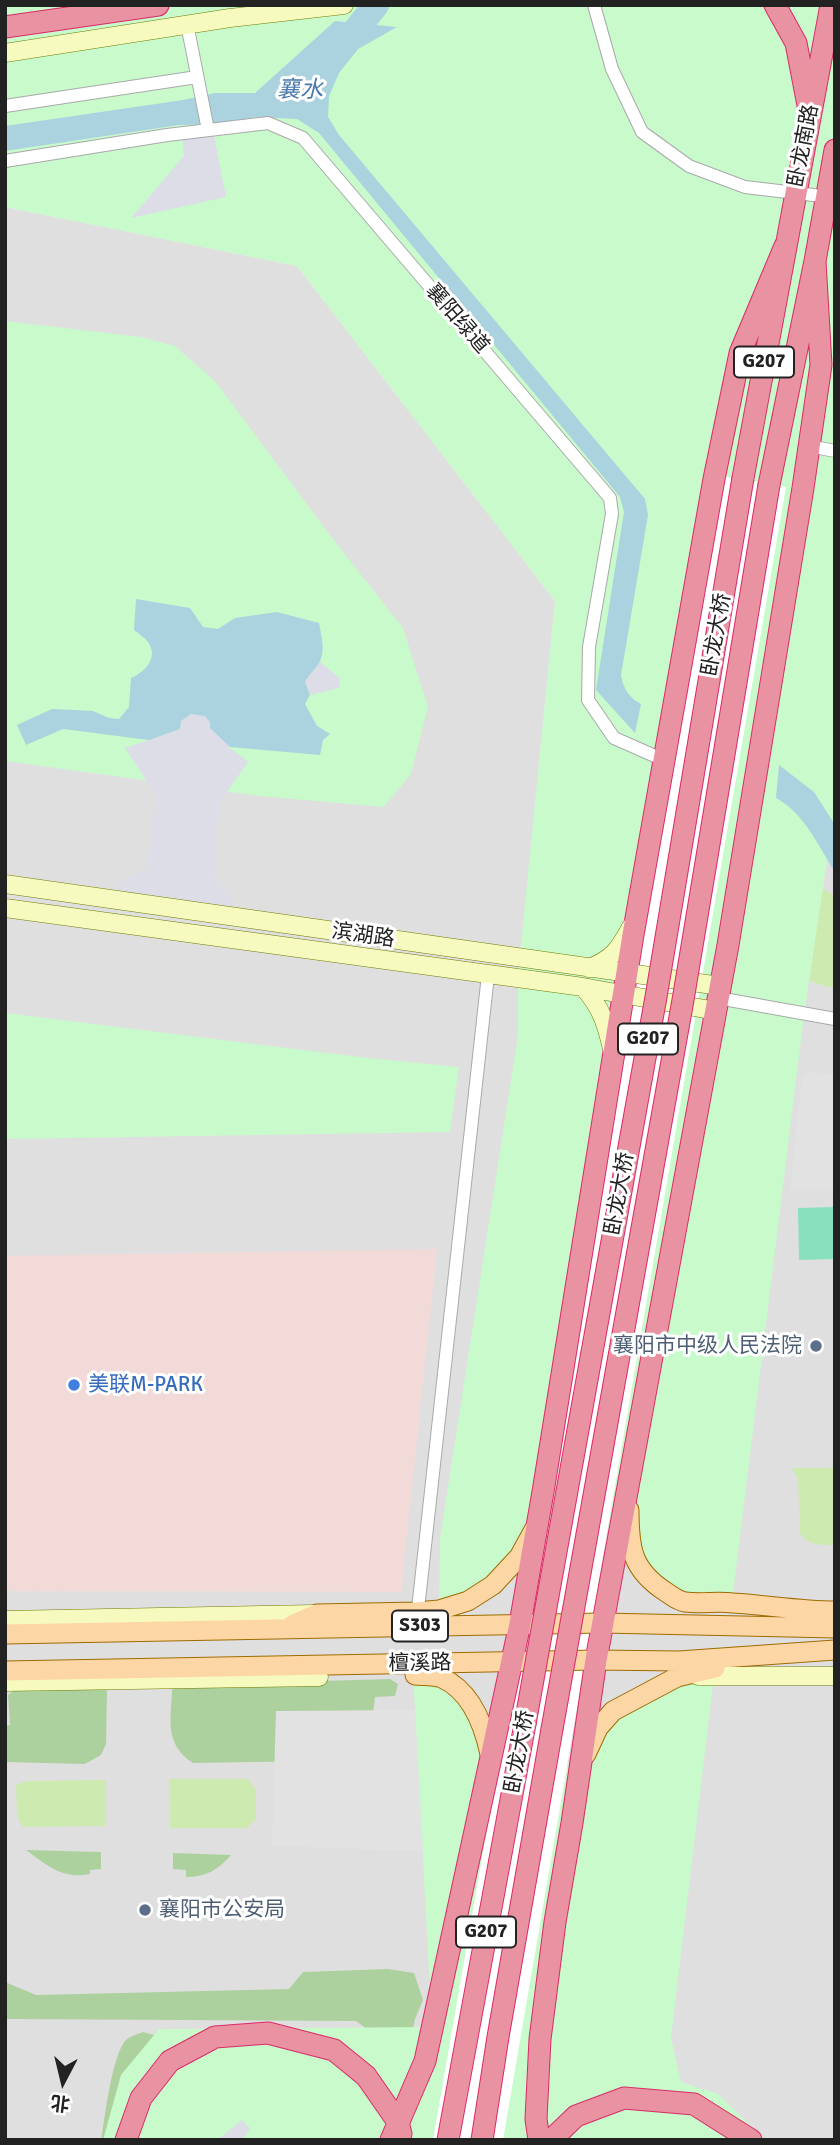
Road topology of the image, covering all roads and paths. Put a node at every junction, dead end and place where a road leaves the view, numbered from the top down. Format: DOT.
graph roads {
  1 [pos="158,5"];
  2 [pos="344,5"];
  3 [pos="594,5"];
  4 [pos="775,5"];
  5 [pos="831,5"];
  6 [pos="187,24"];
  7 [pos="5,27"];
  8 [pos="5,53"];
  9 [pos="198,80"];
  10 [pos="5,106"];
  11 [pos="810,116"];
  12 [pos="208,130"];
  13 [pos="835,150"];
  14 [pos="5,161"];
  15 [pos="795,193"];
  16 [pos="831,197"];
  17 [pos="785,246"];
  18 [pos="815,261"];
  19 [pos="809,446"];
  20 [pos="835,450"];
  21 [pos="664,760"];
  22 [pos="5,884"];
  23 [pos="5,908"];
  24 [pos="636,918"];
  25 [pos="589,968"];
  26 [pos="488,975"];
  27 [pos="626,984"];
  28 [pos="583,988"];
  29 [pos="718,999"];
  30 [pos="835,1019"];
  31 [pos="614,1058"];
  32 [pos="630,1475"];
  33 [pos="538,1522"];
  34 [pos="835,1611"];
  35 [pos="317,1614"];
  36 [pos="5,1619"];
  37 [pos="416,1619"];
  38 [pos="602,1623"];
  39 [pos="520,1624"];
  40 [pos="835,1628"];
  41 [pos="284,1629"];
  42 [pos="5,1634"];
  43 [pos="835,1650"];
  44 [pos="808,1651"];
  45 [pos="596,1660"];
  46 [pos="512,1662"];
  47 [pos="282,1666"];
  48 [pos="5,1671"];
  49 [pos="319,1676"];
  50 [pos="835,1676"];
  51 [pos="677,1677"];
  52 [pos="5,1682"];
  53 [pos="490,1754"];
  54 [pos="580,1768"];
  55 [pos="126,2140"];
  56 [pos="391,2140"];
  57 [pos="402,2140"];
  58 [pos="448,2140"];
  59 [pos="482,2140"];
  60 [pos="539,2140"];
  61 [pos="551,2140"];
  62 [pos="751,2140"];
  1 -- 7 [label="highway"];
  2 -- 6 [label="street"];
  3 -- 15 [label="street"];
  4 -- 11 [label="highway"];
  5 -- 11 [label="highway, 卧龙南路 / G207"];
  6 -- 8 [label="street"];
  6 -- 9 [label="street"];
  9 -- 10 [label="street"];
  9 -- 12 [label="street"];
  11 -- 15 [label="highway, 卧龙南路 / G207"];
  12 -- 14 [label="street, 襄阳绿道"];
  12 -- 21 [label="street, 襄阳绿道"];
  13 -- 16 [label="highway, 卧龙南路 / G207"];
  15 -- 16 [label="street"];
  15 -- 17 [label="highway, 卧龙南路 / G207"];
  16 -- 18 [label="highway, 卧龙南路 / G207"];
  17 -- 21 [label="highway"];
  17 -- 58 [label="highway, 卧龙大桥 / G207, bridge"];
  18 -- 19 [label="highway"];
  18 -- 59 [label="highway, 卧龙大桥 / G207, bridge"];
  19 -- 20 [label="street"];
  19 -- 29 [label="highway"];
  21 -- 24 [label="highway"];
  22 -- 25 [label="street, 滨湖路"];
  23 -- 26 [label="street, 滨湖路"];
  24 -- 25 [label="street"];
  24 -- 27 [label="highway"];
  25 -- 27 [label="street, 滨湖路"];
  26 -- 28 [label="street, 滨湖路"];
  26 -- 37 [label="street"];
  27 -- 28 [label="street, 滨湖路"];
  27 -- 29 [label="street, 滨湖路"];
  27 -- 29 [label="street, 滨湖路"];
  27 -- 31 [label="highway"];
  28 -- 31 [label="street"];
  29 -- 30 [label="street"];
  29 -- 32 [label="highway"];
  31 -- 33 [label="highway"];
  32 -- 34 [label="main road"];
  32 -- 38 [label="highway"];
  33 -- 37 [label="main road"];
  33 -- 39 [label="highway"];
  35 -- 36 [label="street"];
  35 -- 37 [label="main road"];
  35 -- 41 [label="main road"];
  37 -- 39 [label="main road, 檀溪路 / S303"];
  37 -- 41 [label="main road, 檀溪路 / S303"];
  38 -- 39 [label="main road, 檀溪路 / S303"];
  38 -- 40 [label="main road, 檀溪路 / S303"];
  38 -- 45 [label="highway"];
  39 -- 46 [label="highway"];
  41 -- 42 [label="main road, 檀溪路 / S303"];
  43 -- 44 [label="main road, 檀溪路 / S303"];
  44 -- 45 [label="main road, 檀溪路 / S303"];
  44 -- 51 [label="main road"];
  45 -- 46 [label="main road, 檀溪路 / S303"];
  45 -- 54 [label="highway"];
  46 -- 47 [label="main road, 檀溪路 / S303"];
  46 -- 53 [label="highway"];
  47 -- 48 [label="main road, 檀溪路 / S303"];
  47 -- 49 [label="main road"];
  49 -- 52 [label="street"];
  49 -- 53 [label="main road"];
  50 -- 51 [label="street"];
  51 -- 54 [label="main road"];
  53 -- 56 [label="highway"];
  54 -- 60 [label="highway"];
  55 -- 57 [label="highway"];
  61 -- 62 [label="highway"];
}
